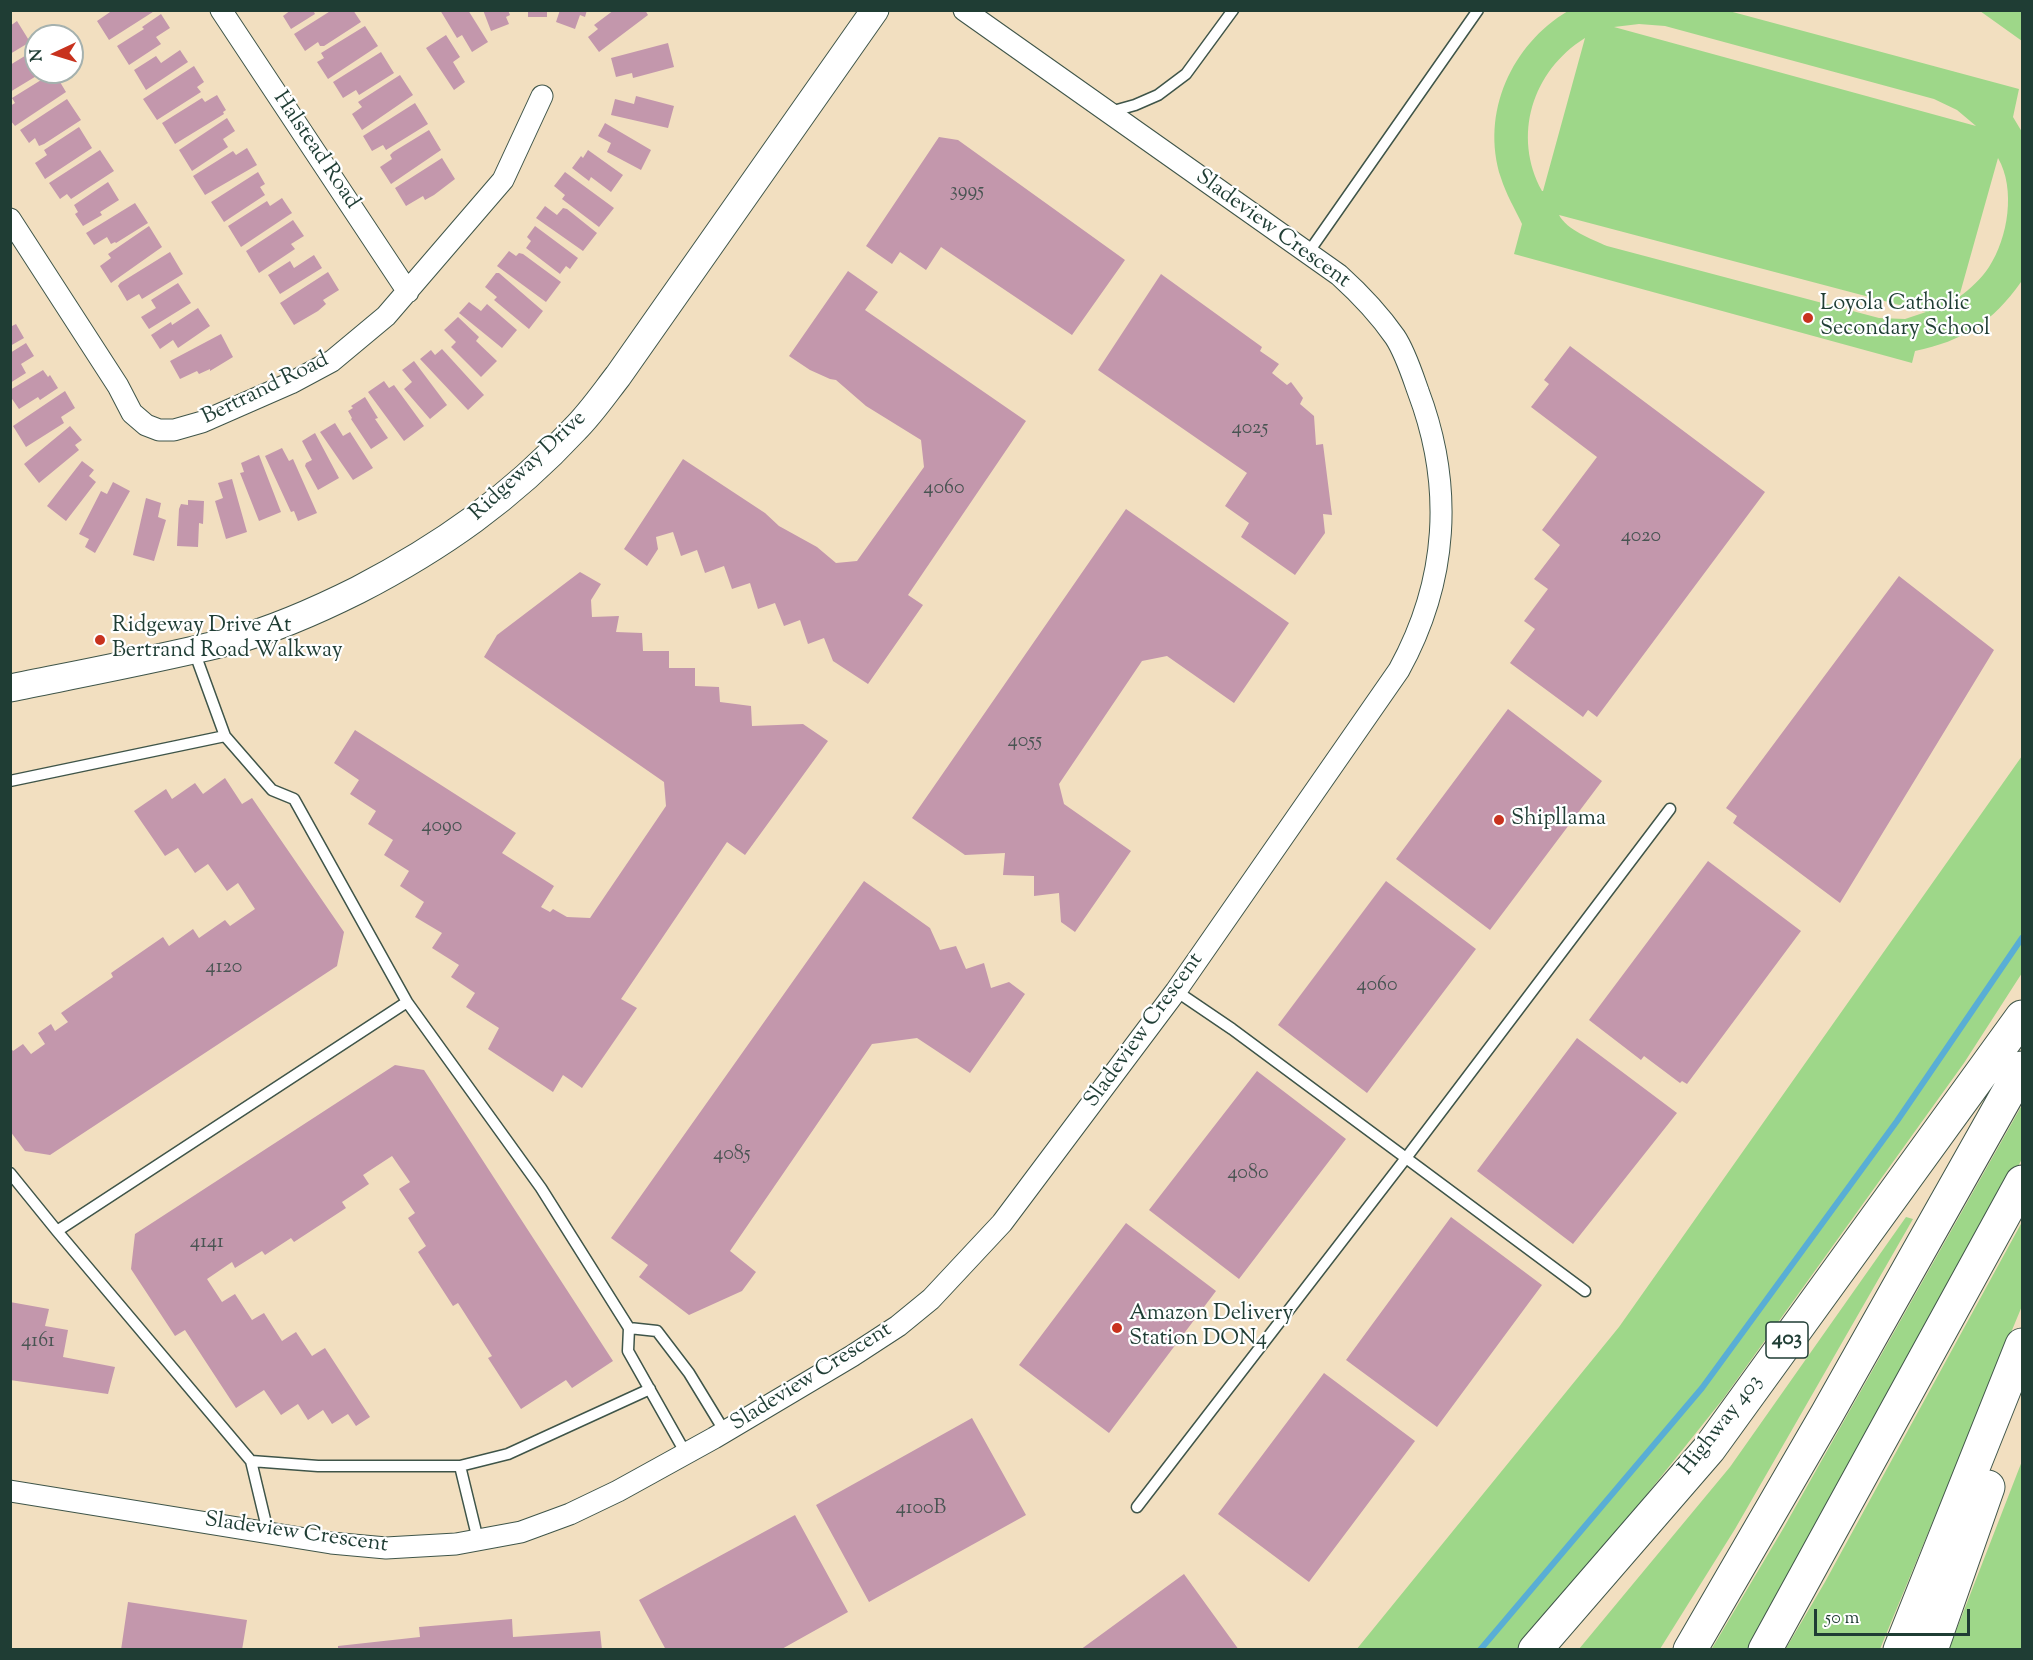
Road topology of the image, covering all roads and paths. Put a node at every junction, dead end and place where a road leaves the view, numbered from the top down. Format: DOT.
graph roads {
  1 [pos="221,10"];
  2 [pos="875,10"];
  3 [pos="964,10"];
  4 [pos="1233,10"];
  5 [pos="1478,10"];
  6 [pos="542,96"];
  7 [pos="1109,112"];
  8 [pos="10,219"];
  9 [pos="1308,253"];
  10 [pos="408,292"];
  11 [pos="194,649"];
  12 [pos="10,688"];
  13 [pos="225,736"];
  14 [pos="10,782"];
  15 [pos="1670,809"];
  16 [pos="1176,991"];
  17 [pos="407,1002"];
  18 [pos="2022,1017"];
  19 [pos="2022,1068"];
  20 [pos="1406,1158"];
  21 [pos="10,1173"];
  22 [pos="2022,1182"];
  23 [pos="57,1231"];
  24 [pos="1585,1291"];
  25 [pos="629,1328"];
  26 [pos="2022,1345"];
  27 [pos="650,1389"];
  28 [pos="2022,1390"];
  29 [pos="725,1432"];
  30 [pos="685,1452"];
  31 [pos="251,1461"];
  32 [pos="460,1466"];
  33 [pos="10,1491"];
  34 [pos="1137,1507"];
  35 [pos="268,1532"];
  36 [pos="478,1540"];
  37 [pos="1534,1650"];
  38 [pos="1690,1650"];
  39 [pos="1765,1650"];
  40 [pos="1900,1650"];
  41 [pos="1930,1650"];
  1 -- 10 [label="street, Halstead Road"];
  2 -- 11 [label="street, Ridgeway Drive"];
  3 -- 7 [label="street, Sladeview Crescent"];
  4 -- 7 [label="lane"];
  5 -- 9 [label="lane"];
  6 -- 10 [label="street, Bertrand Road"];
  7 -- 9 [label="street, Sladeview Crescent"];
  8 -- 10 [label="street, Bertrand Road"];
  9 -- 16 [label="street, Sladeview Crescent"];
  11 -- 12 [label="street, Ridgeway Drive"];
  11 -- 13 [label="lane"];
  13 -- 14 [label="lane"];
  13 -- 17 [label="lane"];
  15 -- 20 [label="lane"];
  16 -- 20 [label="lane"];
  16 -- 29 [label="street, Sladeview Crescent"];
  17 -- 23 [label="lane"];
  17 -- 25 [label="lane"];
  18 -- 37 [label="highway, Highway 403 / 403"];
  19 -- 38 [label="highway"];
  20 -- 24 [label="lane"];
  20 -- 34 [label="lane"];
  21 -- 23 [label="lane"];
  22 -- 39 [label="highway"];
  23 -- 31 [label="lane"];
  25 -- 27 [label="lane"];
  25 -- 29 [label="lane"];
  26 -- 40 [label="highway"];
  27 -- 30 [label="lane"];
  27 -- 32 [label="lane"];
  28 -- 41 [label="highway"];
  29 -- 30 [label="street, Sladeview Crescent"];
  30 -- 36 [label="street, Sladeview Crescent"];
  31 -- 32 [label="lane"];
  31 -- 35 [label="lane"];
  32 -- 36 [label="lane"];
  33 -- 35 [label="street, Sladeview Crescent"];
  35 -- 36 [label="street, Sladeview Crescent"];
}
